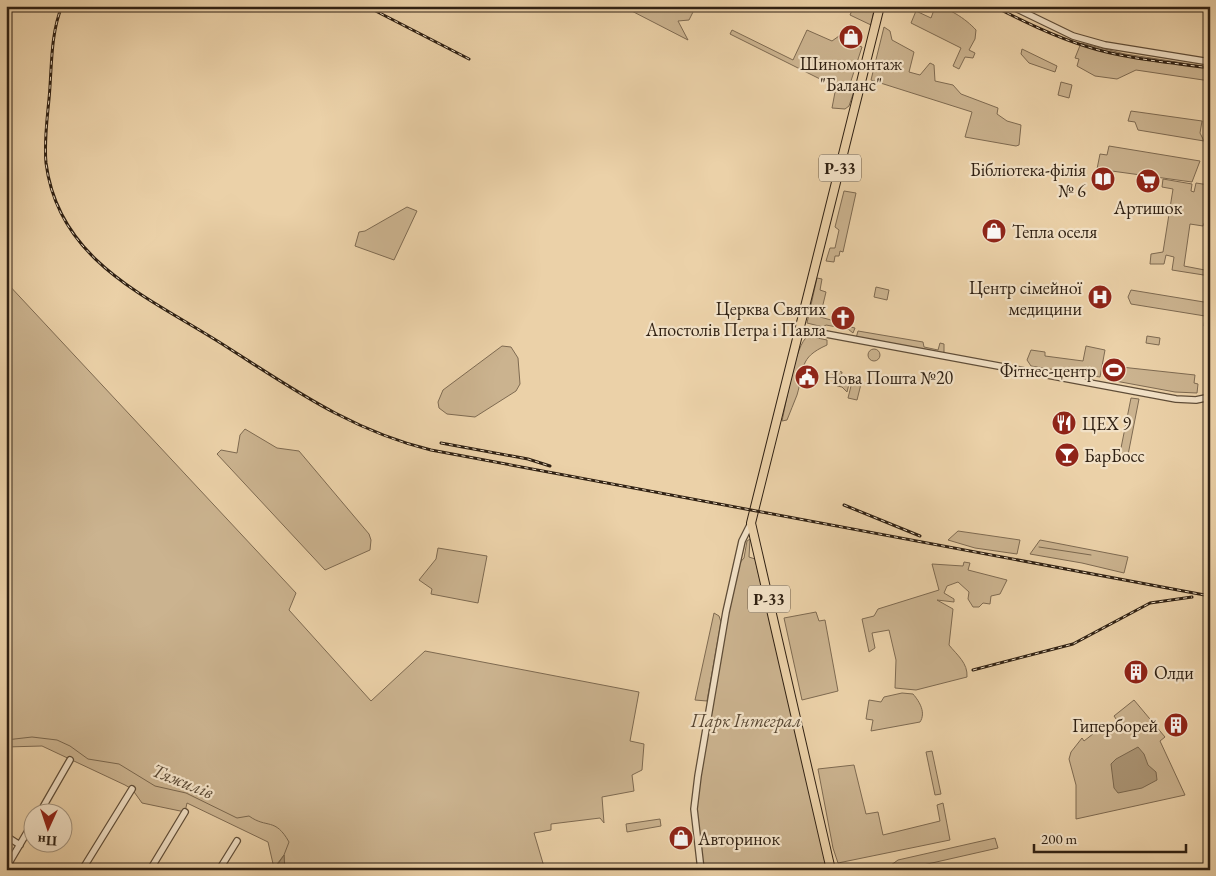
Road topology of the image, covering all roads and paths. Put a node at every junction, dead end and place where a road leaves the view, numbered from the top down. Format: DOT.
graph roads {
  1 [pos="880,6"];
  2 [pos="1010,6"];
  3 [pos="1210,62"];
  4 [pos="799,329"];
  5 [pos="1210,397"];
  6 [pos="751,523"];
  7 [pos="70,760"];
  8 [pos="132,789"];
  9 [pos="45,804"];
  10 [pos="185,812"];
  11 [pos="6,836"];
  12 [pos="237,841"];
  13 [pos="22,842"];
  14 [pos="20,845"];
  15 [pos="6,868"];
  16 [pos="82,870"];
  17 [pos="150,870"];
  18 [pos="220,870"];
  19 [pos="701,870"];
  20 [pos="831,870"];
  1 -- 4 [label="main road, Р-33"];
  2 -- 3 [label="street"];
  4 -- 5 [label="street"];
  4 -- 6 [label="main road, Р-33"];
  6 -- 19 [label="street"];
  6 -- 20 [label="main road, Р-33"];
  7 -- 9 [label="street"];
  8 -- 16 [label="street"];
  10 -- 17 [label="street"];
  11 -- 14 [label="street"];
  12 -- 18 [label="street"];
  13 -- 14 [label="street"];
  14 -- 15 [label="street"];
}
